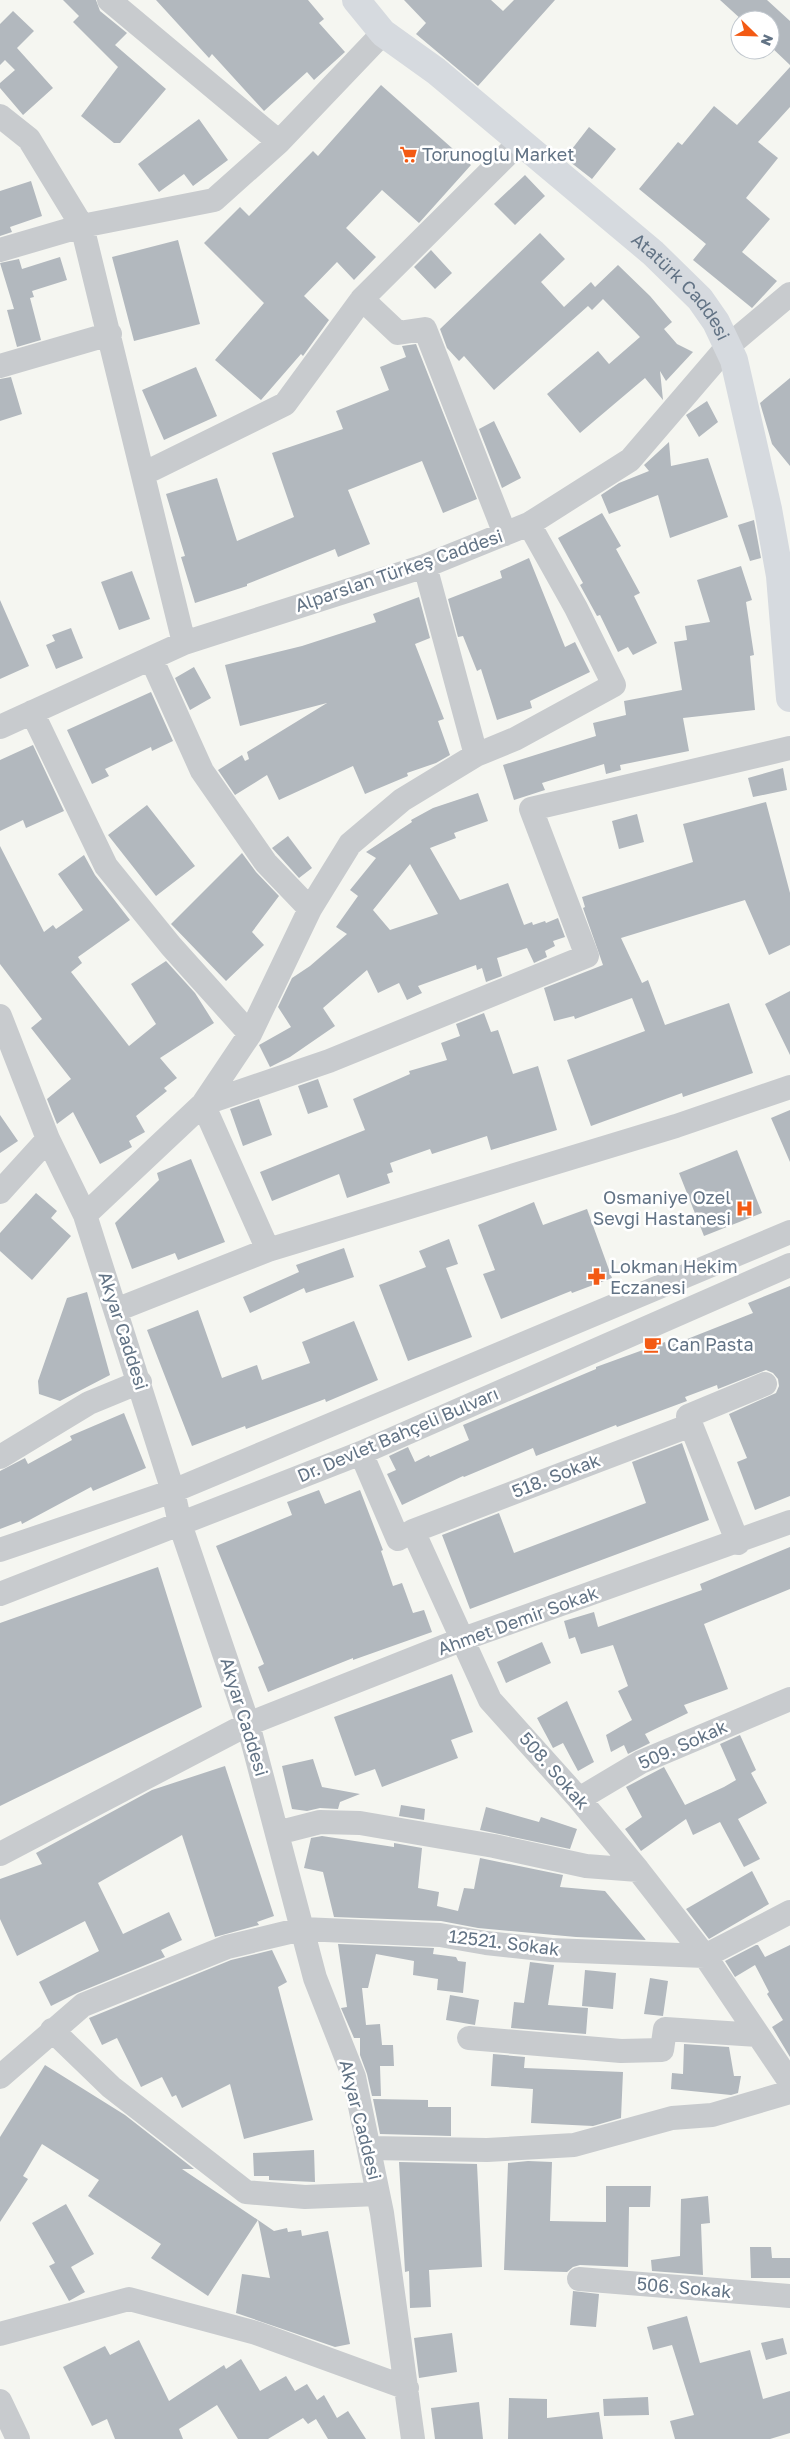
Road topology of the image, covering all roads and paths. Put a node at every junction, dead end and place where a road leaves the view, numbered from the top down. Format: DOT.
graph roads {
  1 [pos="108,0"];
  2 [pos="356,0"];
  3 [pos="383,33"];
  4 [pos="0,116"];
  5 [pos="279,142"];
  6 [pos="520,142"];
  7 [pos="82,226"];
  8 [pos="0,250"];
  9 [pos="790,294"];
  10 [pos="362,299"];
  11 [pos="110,334"];
  12 [pos="727,347"];
  13 [pos="0,366"];
  14 [pos="143,474"];
  15 [pos="529,524"];
  16 [pos="505,534"];
  17 [pos="425,566"];
  18 [pos="785,573"];
  19 [pos="184,643"];
  20 [pos="151,658"];
  21 [pos="790,698"];
  22 [pos="32,712"];
  23 [pos="0,727"];
  24 [pos="790,748"];
  25 [pos="476,755"];
  26 [pos="310,910"];
  27 [pos="0,1016"];
  28 [pos="250,1034"];
  29 [pos="790,1087"];
  30 [pos="203,1104"];
  31 [pos="48,1139"];
  32 [pos="0,1192"];
  33 [pos="85,1215"];
  34 [pos="790,1232"];
  35 [pos="268,1250"];
  36 [pos="790,1265"];
  37 [pos="116,1310"];
  38 [pos="140,1382"];
  39 [pos="765,1384"];
  40 [pos="690,1421"];
  41 [pos="361,1453"];
  42 [pos="0,1457"];
  43 [pos="174,1491"];
  44 [pos="790,1522"];
  45 [pos="180,1524"];
  46 [pos="413,1531"];
  47 [pos="738,1543"];
  48 [pos="0,1550"];
  49 [pos="0,1594"];
  50 [pos="463,1639"];
  51 [pos="790,1699"];
  52 [pos="248,1724"];
  53 [pos="579,1799"];
  54 [pos="277,1832"];
  55 [pos="0,1854"];
  56 [pos="638,1870"];
  57 [pos="790,1912"];
  58 [pos="302,1929"];
  59 [pos="705,1956"];
  60 [pos="52,2030"];
  61 [pos="758,2035"];
  62 [pos="469,2038"];
  63 [pos="0,2077"];
  64 [pos="790,2082"];
  65 [pos="790,2092"];
  66 [pos="369,2148"];
  67 [pos="378,2194"];
  68 [pos="579,2280"];
  69 [pos="790,2296"];
  70 [pos="0,2334"];
  71 [pos="407,2388"];
  72 [pos="0,2401"];
  73 [pos="18,2439"];
  74 [pos="413,2439"];
  1 -- 5 [label="street"];
  2 -- 3 [label="street, Atatürk Caddesi"];
  3 -- 5 [label="street"];
  3 -- 6 [label="street, Atatürk Caddesi"];
  4 -- 7 [label="street"];
  5 -- 7 [label="street"];
  6 -- 10 [label="street"];
  6 -- 12 [label="street, Atatürk Caddesi"];
  7 -- 8 [label="street"];
  7 -- 11 [label="street"];
  9 -- 12 [label="street, Alparslan Türkeş Caddesi"];
  10 -- 14 [label="street"];
  10 -- 16 [label="street"];
  11 -- 13 [label="street"];
  11 -- 14 [label="street"];
  12 -- 15 [label="street, Alparslan Türkeş Caddesi"];
  12 -- 18 [label="street, Atatürk Caddesi"];
  14 -- 19 [label="street"];
  15 -- 16 [label="street, Alparslan Türkeş Caddesi"];
  15 -- 25 [label="street"];
  16 -- 17 [label="street, Alparslan Türkeş Caddesi"];
  17 -- 19 [label="street, Alparslan Türkeş Caddesi"];
  17 -- 25 [label="street"];
  18 -- 21 [label="street, Atatürk Caddesi"];
  19 -- 20 [label="street, Alparslan Türkeş Caddesi"];
  20 -- 22 [label="street, Alparslan Türkeş Caddesi"];
  20 -- 26 [label="street"];
  22 -- 23 [label="street, Alparslan Türkeş Caddesi"];
  22 -- 28 [label="street"];
  24 -- 30 [label="street"];
  25 -- 26 [label="street"];
  26 -- 28 [label="street"];
  27 -- 31 [label="street, Akyar Caddesi"];
  28 -- 30 [label="street"];
  29 -- 35 [label="street"];
  30 -- 33 [label="street"];
  30 -- 35 [label="street"];
  31 -- 32 [label="street"];
  31 -- 33 [label="street, Akyar Caddesi"];
  33 -- 37 [label="street, Akyar Caddesi"];
  34 -- 43 [label="street, Dr. Devlet Bahçeli Bulvarı"];
  35 -- 37 [label="street"];
  36 -- 41 [label="street, Dr. Devlet Bahçeli Bulvarı"];
  37 -- 38 [label="street, Akyar Caddesi"];
  38 -- 42 [label="street"];
  38 -- 43 [label="street, Akyar Caddesi"];
  39 -- 40 [label="street, 518. Sokak"];
  40 -- 46 [label="street, 518. Sokak"];
  40 -- 47 [label="street"];
  41 -- 45 [label="street, Dr. Devlet Bahçeli Bulvarı"];
  41 -- 46 [label="street"];
  43 -- 45 [label="street, Akyar Caddesi"];
  43 -- 48 [label="street, Dr. Devlet Bahçeli Bulvarı"];
  44 -- 47 [label="street, Ahmet Demir Sokak"];
  45 -- 49 [label="street, Dr. Devlet Bahçeli Bulvarı"];
  45 -- 52 [label="street, Akyar Caddesi"];
  46 -- 50 [label="street, 508. Sokak"];
  47 -- 50 [label="street, Ahmet Demir Sokak"];
  50 -- 52 [label="street, Ahmet Demir Sokak"];
  50 -- 53 [label="street, 508. Sokak"];
  51 -- 53 [label="street, 509. Sokak"];
  52 -- 54 [label="street, Akyar Caddesi"];
  52 -- 55 [label="street, Ahmet Demir Sokak"];
  53 -- 56 [label="street, 508. Sokak"];
  54 -- 56 [label="street"];
  54 -- 58 [label="street, Akyar Caddesi"];
  56 -- 59 [label="street, 508. Sokak"];
  57 -- 59 [label="street"];
  58 -- 59 [label="street, 12521. Sokak"];
  58 -- 60 [label="street, 12521. Sokak"];
  58 -- 66 [label="street, Akyar Caddesi"];
  59 -- 61 [label="street, 508. Sokak"];
  60 -- 63 [label="street, 12521. Sokak"];
  60 -- 67 [label="street"];
  61 -- 62 [label="street"];
  61 -- 64 [label="street, 508. Sokak"];
  65 -- 66 [label="street"];
  66 -- 67 [label="street, Akyar Caddesi"];
  67 -- 71 [label="street, Akyar Caddesi"];
  68 -- 69 [label="street, 506. Sokak"];
  70 -- 71 [label="street"];
  71 -- 74 [label="street, Akyar Caddesi"];
  72 -- 73 [label="street"];
}
